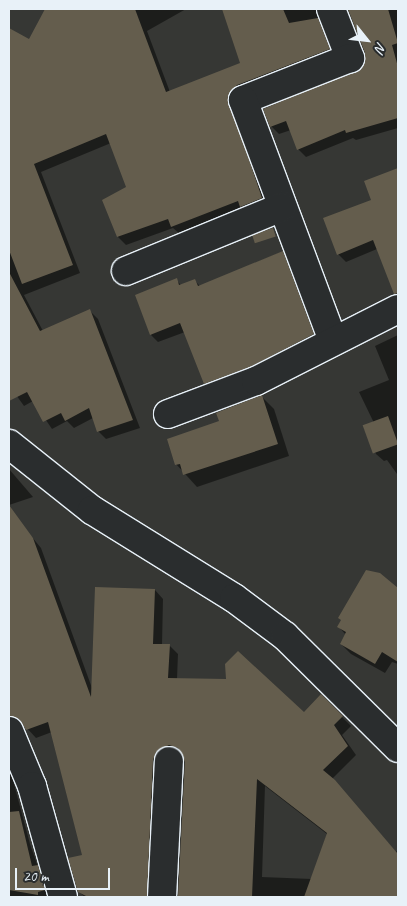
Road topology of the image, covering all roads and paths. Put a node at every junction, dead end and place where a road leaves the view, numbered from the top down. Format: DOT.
graph roads {
  1 [pos="331,9"];
  2 [pos="282,207"];
  3 [pos="126,271"];
  4 [pos="398,308"];
  5 [pos="333,341"];
  6 [pos="168,414"];
  7 [pos="9,444"];
  8 [pos="9,731"];
  9 [pos="398,748"];
  10 [pos="169,760"];
  11 [pos="63,897"];
  12 [pos="162,897"];
  1 -- 2 [label="street"];
  2 -- 3 [label="street"];
  2 -- 5 [label="street"];
  4 -- 5 [label="street"];
  5 -- 6 [label="street"];
  7 -- 9 [label="street"];
  8 -- 11 [label="street"];
  10 -- 12 [label="street"];
}
